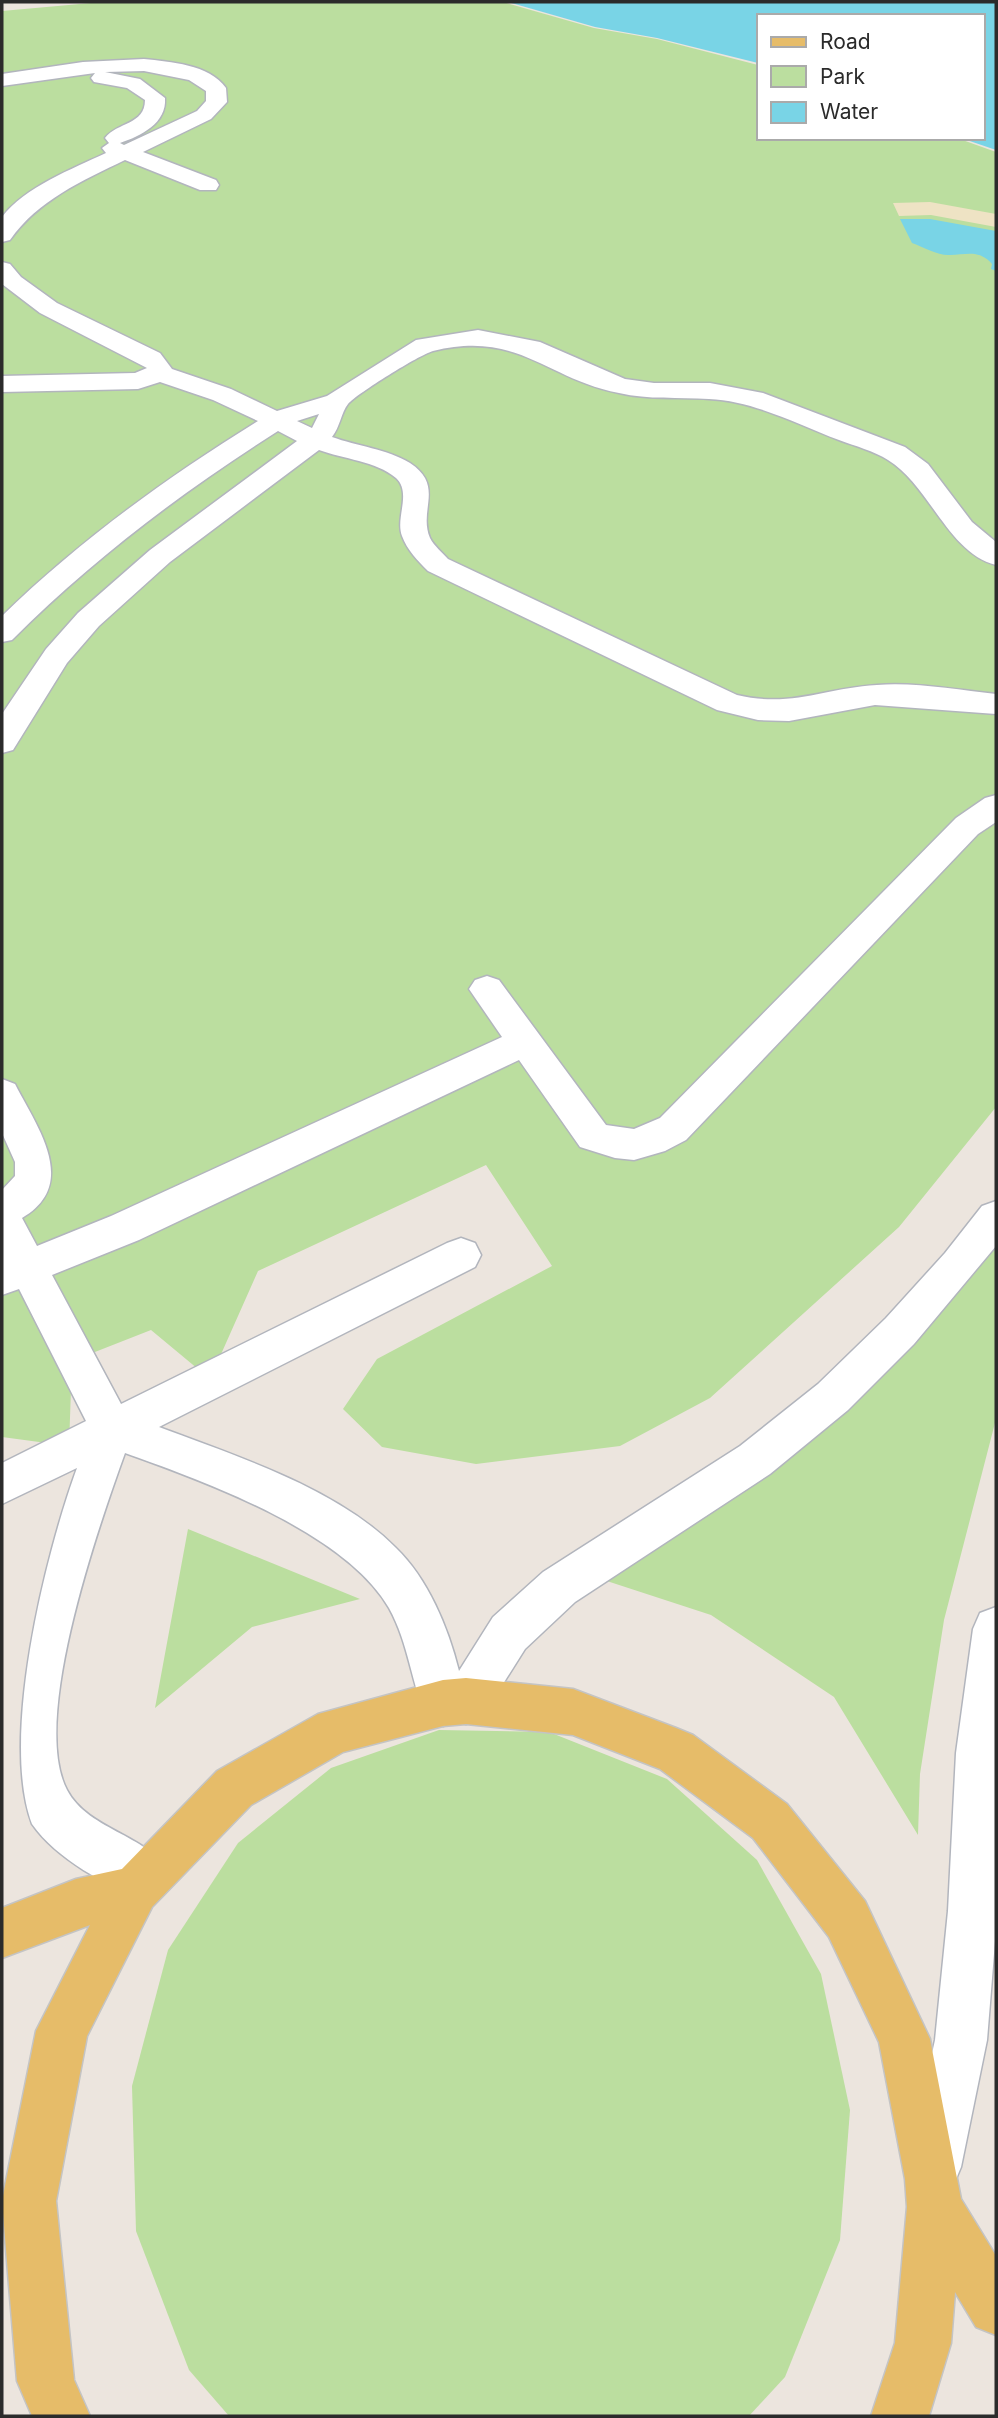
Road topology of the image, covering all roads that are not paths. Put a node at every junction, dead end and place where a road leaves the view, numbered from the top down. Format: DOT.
graph roads {
  1 [pos="2,80"];
  2 [pos="2,89"];
  3 [pos="104,145"];
  4 [pos="126,153"];
  5 [pos="208,185"];
  6 [pos="2,203"];
  7 [pos="2,235"];
  8 [pos="2,269"];
  9 [pos="158,374"];
  10 [pos="2,384"];
  11 [pos="336,401"];
  12 [pos="276,422"];
  13 [pos="316,439"];
  14 [pos="996,556"];
  15 [pos="2,633"];
  16 [pos="996,704"];
  17 [pos="2,743"];
  18 [pos="996,806"];
  19 [pos="487,989"];
  20 [pos="524,1042"];
  21 [pos="2,1094"];
  22 [pos="2,1209"];
  23 [pos="2,1217"];
  24 [pos="996,1217"];
  25 [pos="461,1255"];
  26 [pos="16,1273"];
  27 [pos="112,1429"];
  28 [pos="2,1484"];
  29 [pos="996,1629"];
  30 [pos="454,1702"];
  31 [pos="141,1883"];
  32 [pos="2,1933"];
  33 [pos="933,2193"];
  34 [pos="996,2307"];
  35 [pos="61,2416"];
  36 [pos="900,2416"];
  1 -- 4 [label="lane"];
  2 -- 3 [label="lane"];
  3 -- 4 [label="lane"];
  3 -- 6 [label="lane"];
  4 -- 5 [label="lane"];
  4 -- 7 [label="lane"];
  8 -- 9 [label="lane"];
  9 -- 10 [label="lane"];
  9 -- 12 [label="lane"];
  11 -- 12 [label="lane"];
  11 -- 13 [label="lane"];
  11 -- 14 [label="lane"];
  12 -- 13 [label="lane"];
  12 -- 15 [label="lane"];
  13 -- 16 [label="lane"];
  13 -- 17 [label="lane"];
  18 -- 20 [label="lane"];
  19 -- 20 [label="lane"];
  20 -- 26 [label="lane"];
  21 -- 22 [label="lane"];
  23 -- 26 [label="lane"];
  24 -- 30 [label="lane"];
  25 -- 27 [label="lane"];
  26 -- 27 [label="lane"];
  27 -- 28 [label="lane"];
  27 -- 30 [label="lane"];
  27 -- 31 [label="lane"];
  29 -- 33 [label="lane"];
  30 -- 31 [label="main road"];
  30 -- 33 [label="main road"];
  31 -- 32 [label="main road"];
  31 -- 35 [label="main road"];
  33 -- 34 [label="main road"];
  33 -- 36 [label="main road"];
}
